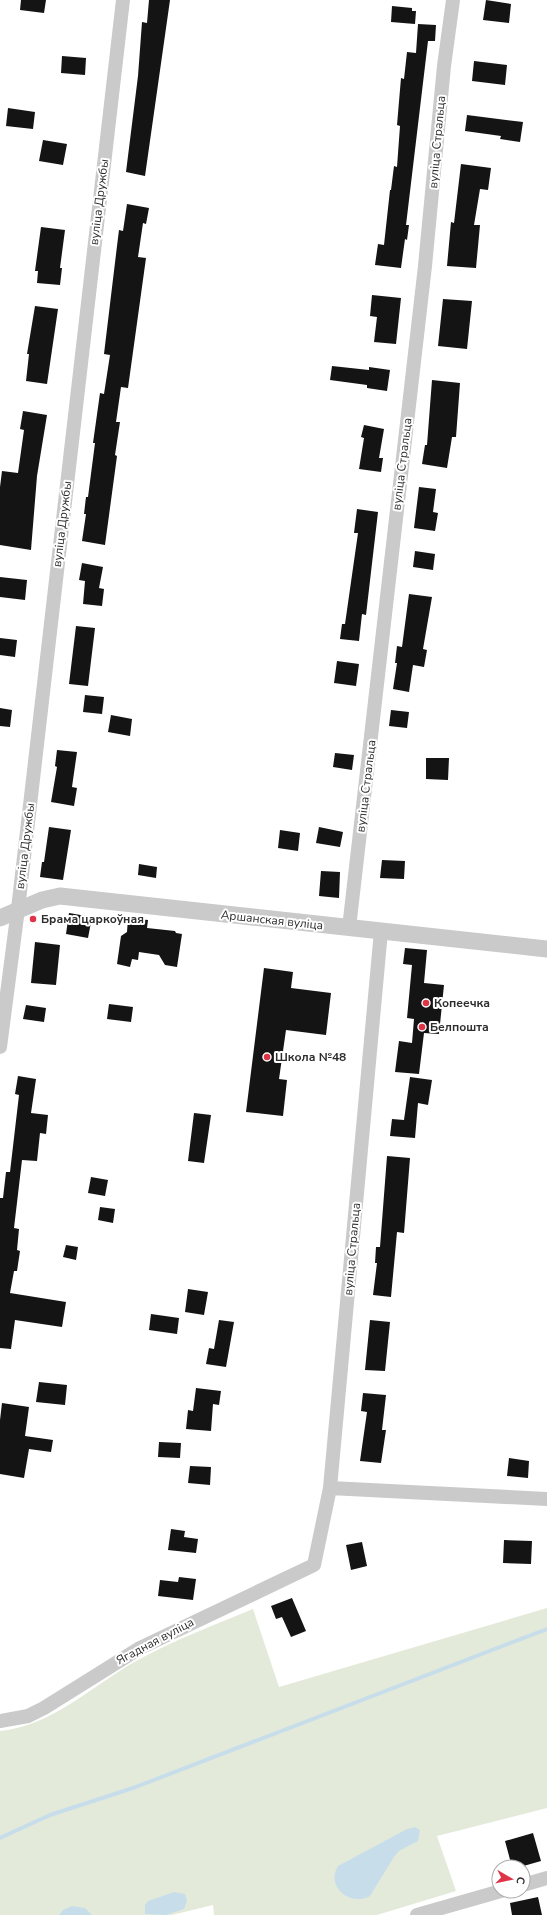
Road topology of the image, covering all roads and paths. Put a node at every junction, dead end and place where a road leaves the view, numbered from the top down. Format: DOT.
graph roads {
  1 [pos="123,0"];
  2 [pos="453,0"];
  3 [pos="18,909"];
  4 [pos="0,918"];
  5 [pos="349,928"];
  6 [pos="381,931"];
  7 [pos="547,949"];
  8 [pos="0,1047"];
  9 [pos="330,1488"];
  10 [pos="547,1499"];
  11 [pos="314,1565"];
  12 [pos="0,1722"];
  13 [pos="547,1878"];
  14 [pos="531,1883"];
  15 [pos="491,1894"];
  16 [pos="417,1915"];
  1 -- 3 [label="street, вуліца Дружбы"];
  2 -- 5 [label="street, вуліца Стральца"];
  3 -- 4 [label="street, Аршанская вуліца"];
  3 -- 5 [label="street, Аршанская вуліца"];
  3 -- 8 [label="street, вуліца Дружбы"];
  5 -- 6 [label="street, Аршанская вуліца"];
  6 -- 7 [label="street, Аршанская вуліца"];
  6 -- 9 [label="street, вуліца Стральца"];
  9 -- 10 [label="street"];
  9 -- 11 [label="street, вуліца Стральца"];
  11 -- 12 [label="street, Ягадная вуліца"];
  13 -- 14 [label="street"];
  15 -- 16 [label="street"];
}
